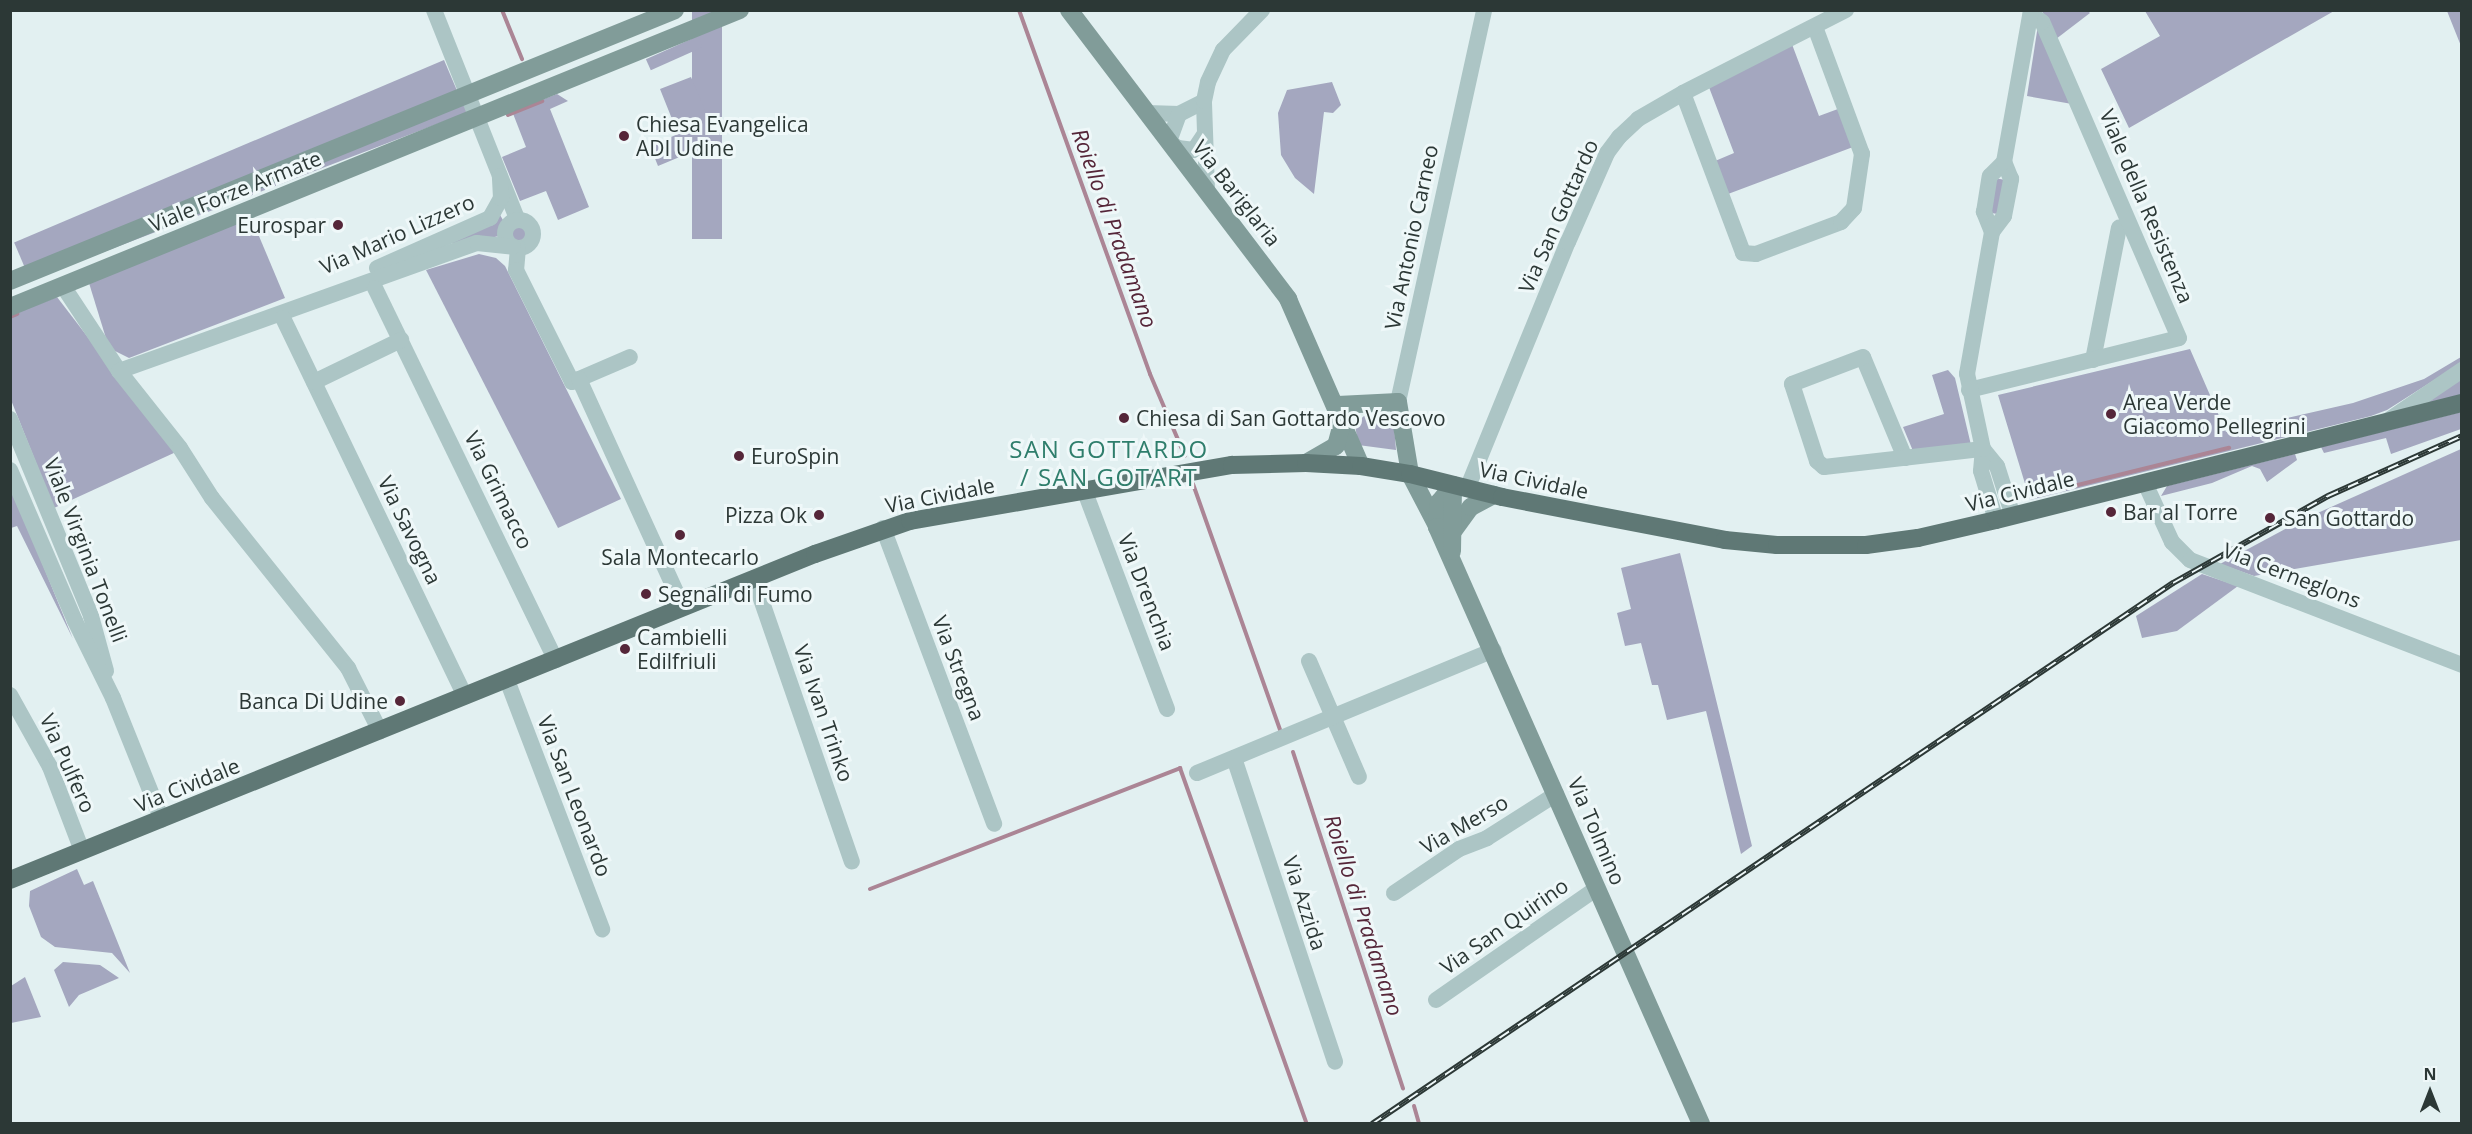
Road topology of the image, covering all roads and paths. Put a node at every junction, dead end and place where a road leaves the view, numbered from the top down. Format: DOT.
graph roads {
  1 [pos="434,10"];
  2 [pos="675,10"];
  3 [pos="741,10"];
  4 [pos="1069,10"];
  5 [pos="1262,10"];
  6 [pos="1484,10"];
  7 [pos="1846,10"];
  8 [pos="2031,12"];
  9 [pos="1815,27"];
  10 [pos="1683,93"];
  11 [pos="468,95"];
  12 [pos="1204,101"];
  13 [pos="1148,113"];
  14 [pos="1179,114"];
  15 [pos="477,117"];
  16 [pos="1204,135"];
  17 [pos="1169,142"];
  18 [pos="500,176"];
  19 [pos="1207,189"];
  20 [pos="2119,228"];
  21 [pos="516,248"];
  22 [pos="10,281"];
  23 [pos="63,286"];
  24 [pos="375,288"];
  25 [pos="10,307"];
  26 [pos="281,314"];
  27 [pos="401,340"];
  28 [pos="630,357"];
  29 [pos="2093,360"];
  30 [pos="119,370"];
  31 [pos="2462,370"];
  32 [pos="579,379"];
  33 [pos="314,382"];
  34 [pos="1969,390"];
  35 [pos="1398,402"];
  36 [pos="2462,403"];
  37 [pos="1340,412"];
  38 [pos="10,419"];
  39 [pos="2382,425"];
  40 [pos="1983,449"];
  41 [pos="1905,458"];
  42 [pos="1306,463"];
  43 [pos="1361,466"];
  44 [pos="10,470"];
  45 [pos="1410,474"];
  46 [pos="2145,483"];
  47 [pos="1460,487"];
  48 [pos="1085,492"];
  49 [pos="1494,495"];
  50 [pos="2005,518"];
  51 [pos="883,528"];
  52 [pos="1444,530"];
  53 [pos="753,579"];
  54 [pos="683,607"];
  55 [pos="1494,650"];
  56 [pos="556,660"];
  57 [pos="1309,661"];
  58 [pos="2462,664"];
  59 [pos="507,680"];
  60 [pos="10,695"];
  61 [pos="465,697"];
  62 [pos="113,698"];
  63 [pos="1167,709"];
  64 [pos="1333,717"];
  65 [pos="380,731"];
  66 [pos="1234,758"];
  67 [pos="1197,773"];
  68 [pos="1359,777"];
  69 [pos="1556,794"];
  70 [pos="162,820"];
  71 [pos="994,824"];
  72 [pos="82,851"];
  73 [pos="852,862"];
  74 [pos="10,880"];
  75 [pos="1597,888"];
  76 [pos="1394,893"];
  77 [pos="602,929"];
  78 [pos="1436,1000"];
  79 [pos="1335,1062"];
  80 [pos="1701,1124"];
  1 -- 11 [label="street"];
  2 -- 11 [label="street, Viale Forze Armate"];
  3 -- 15 [label="street, Viale Forze Armate"];
  4 -- 13 [label="street, Via Bariglaria"];
  5 -- 12 [label="street"];
  6 -- 35 [label="street, Via Antonio Carneo"];
  7 -- 9 [label="street, Via San Gottardo"];
  8 -- 29 [label="street, Viale della Resistenza"];
  8 -- 34 [label="street, Viale della Resistenza"];
  9 -- 10 [label="street, Via San Gottardo"];
  9 -- 10 [label="street"];
  10 -- 47 [label="street, Via San Gottardo"];
  11 -- 15 [label="street"];
  11 -- 22 [label="street, Viale Forze Armate"];
  12 -- 14 [label="street"];
  12 -- 16 [label="street"];
  13 -- 14 [label="street"];
  13 -- 17 [label="street, Via Bariglaria"];
  14 -- 17 [label="street"];
  15 -- 18 [label="street, Via Mario Lizzero"];
  15 -- 23 [label="street, Viale Forze Armate"];
  16 -- 17 [label="street"];
  16 -- 19 [label="street"];
  17 -- 19 [label="street, Via Bariglaria"];
  18 -- 21 [label="street, Via Mario Lizzero"];
  18 -- 26 [label="street, Via Mario Lizzero"];
  19 -- 37 [label="street, Via Bariglaria"];
  20 -- 29 [label="street, Viale della Resistenza"];
  21 -- 26 [label="street, Via Mario Lizzero"];
  21 -- 32 [label="street"];
  23 -- 25 [label="street, Viale Forze Armate"];
  23 -- 30 [label="street"];
  24 -- 27 [label="street, Via Grimacco"];
  26 -- 30 [label="street, Via Mario Lizzero"];
  26 -- 33 [label="street, Via Savogna"];
  27 -- 33 [label="street"];
  27 -- 56 [label="street, Via Grimacco"];
  28 -- 32 [label="street"];
  29 -- 34 [label="street, Viale della Resistenza"];
  30 -- 65 [label="street"];
  31 -- 39 [label="street, Via Cividale"];
  32 -- 54 [label="street"];
  33 -- 61 [label="street, Via Savogna"];
  34 -- 40 [label="street, Viale della Resistenza"];
  35 -- 37 [label="street"];
  35 -- 45 [label="street, Via Antonio Carneo"];
  36 -- 39 [label="main road, Via Cividale"];
  37 -- 42 [label="street"];
  37 -- 43 [label="street, Via Bariglaria"];
  38 -- 62 [label="street, Viale Virginia Tonelli"];
  39 -- 46 [label="main road, Via Cividale"];
  40 -- 41 [label="street"];
  40 -- 50 [label="street, Viale della Resistenza"];
  41 -- 41 [label="street"];
  42 -- 43 [label="main road, Via Cividale"];
  42 -- 48 [label="main road, Via Cividale"];
  43 -- 45 [label="main road, Via Cividale"];
  44 -- 62 [label="street, Viale Virginia Tonelli"];
  45 -- 47 [label="main road, Via Cividale"];
  45 -- 52 [label="street, Via Tolmino"];
  46 -- 50 [label="main road, Via Cividale"];
  46 -- 58 [label="street, Via Cerneglons"];
  47 -- 49 [label="main road, Via Cividale"];
  47 -- 52 [label="street, Via Tolmino"];
  48 -- 51 [label="main road, Via Cividale"];
  48 -- 63 [label="street, Via Drenchia"];
  49 -- 50 [label="main road, Via Cividale"];
  49 -- 52 [label="street"];
  51 -- 53 [label="main road, Via Cividale"];
  51 -- 71 [label="street, Via Stregna"];
  52 -- 55 [label="street, Via Tolmino"];
  53 -- 54 [label="main road, Via Cividale"];
  53 -- 73 [label="street, Via Ivan Trinko"];
  54 -- 56 [label="main road, Via Cividale"];
  55 -- 64 [label="street"];
  55 -- 69 [label="street, Via Tolmino"];
  56 -- 59 [label="main road, Via Cividale"];
  57 -- 64 [label="street"];
  59 -- 61 [label="main road, Via Cividale"];
  59 -- 77 [label="street, Via San Leonardo"];
  60 -- 72 [label="street, Via Pulfero"];
  61 -- 65 [label="main road, Via Cividale"];
  62 -- 70 [label="street, Viale Virginia Tonelli"];
  64 -- 66 [label="street"];
  64 -- 68 [label="street"];
  65 -- 70 [label="main road, Via Cividale"];
  66 -- 67 [label="street"];
  66 -- 79 [label="street, Via Azzida"];
  69 -- 75 [label="street, Via Tolmino"];
  69 -- 76 [label="street, Via Merso"];
  70 -- 72 [label="main road, Via Cividale"];
  72 -- 74 [label="main road, Via Cividale"];
  75 -- 78 [label="street, Via San Quirino"];
  75 -- 80 [label="street, Via Tolmino"];
}
